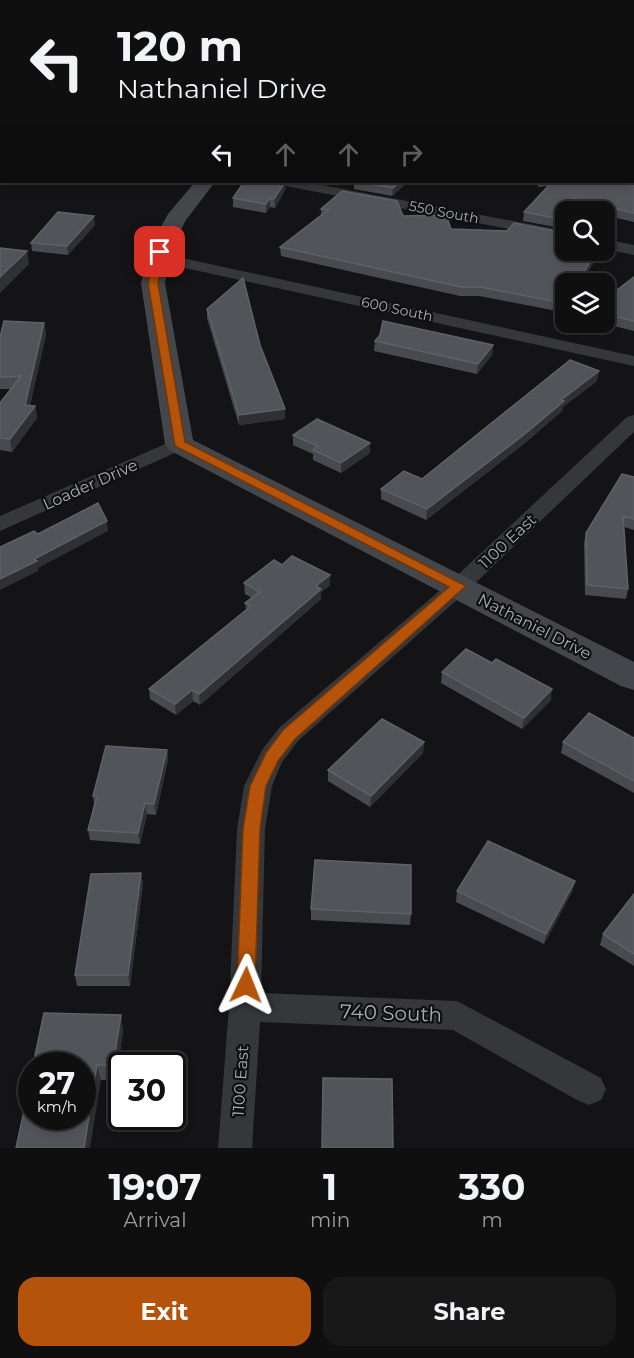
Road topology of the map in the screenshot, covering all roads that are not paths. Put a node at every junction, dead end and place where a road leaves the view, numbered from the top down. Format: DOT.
graph roads {
  1 [pos="204,183"];
  2 [pos="291,183"];
  3 [pos="555,234"];
  4 [pos="615,246"];
  5 [pos="634,250"];
  6 [pos="159,258"];
  7 [pos="634,361"];
  8 [pos="634,421"];
  9 [pos="179,444"];
  10 [pos="0,524"];
  11 [pos="459,586"];
  12 [pos="634,677"];
  13 [pos="245,1007"];
  14 [pos="589,1089"];
  15 [pos="235,1148"];
  1 -- 6 [label="street"];
  2 -- 3 [label="street, 550 South"];
  4 -- 5 [label="street"];
  6 -- 7 [label="street, 600 South"];
  6 -- 9 [label="street"];
  8 -- 11 [label="street, 1100 East"];
  9 -- 10 [label="street, Loader Drive"];
  9 -- 11 [label="street, Nathaniel Drive"];
  11 -- 12 [label="street, Nathaniel Drive"];
  11 -- 13 [label="street, 1100 East"];
  13 -- 14 [label="street, 740 South"];
  13 -- 15 [label="street, 1100 East"];
}
